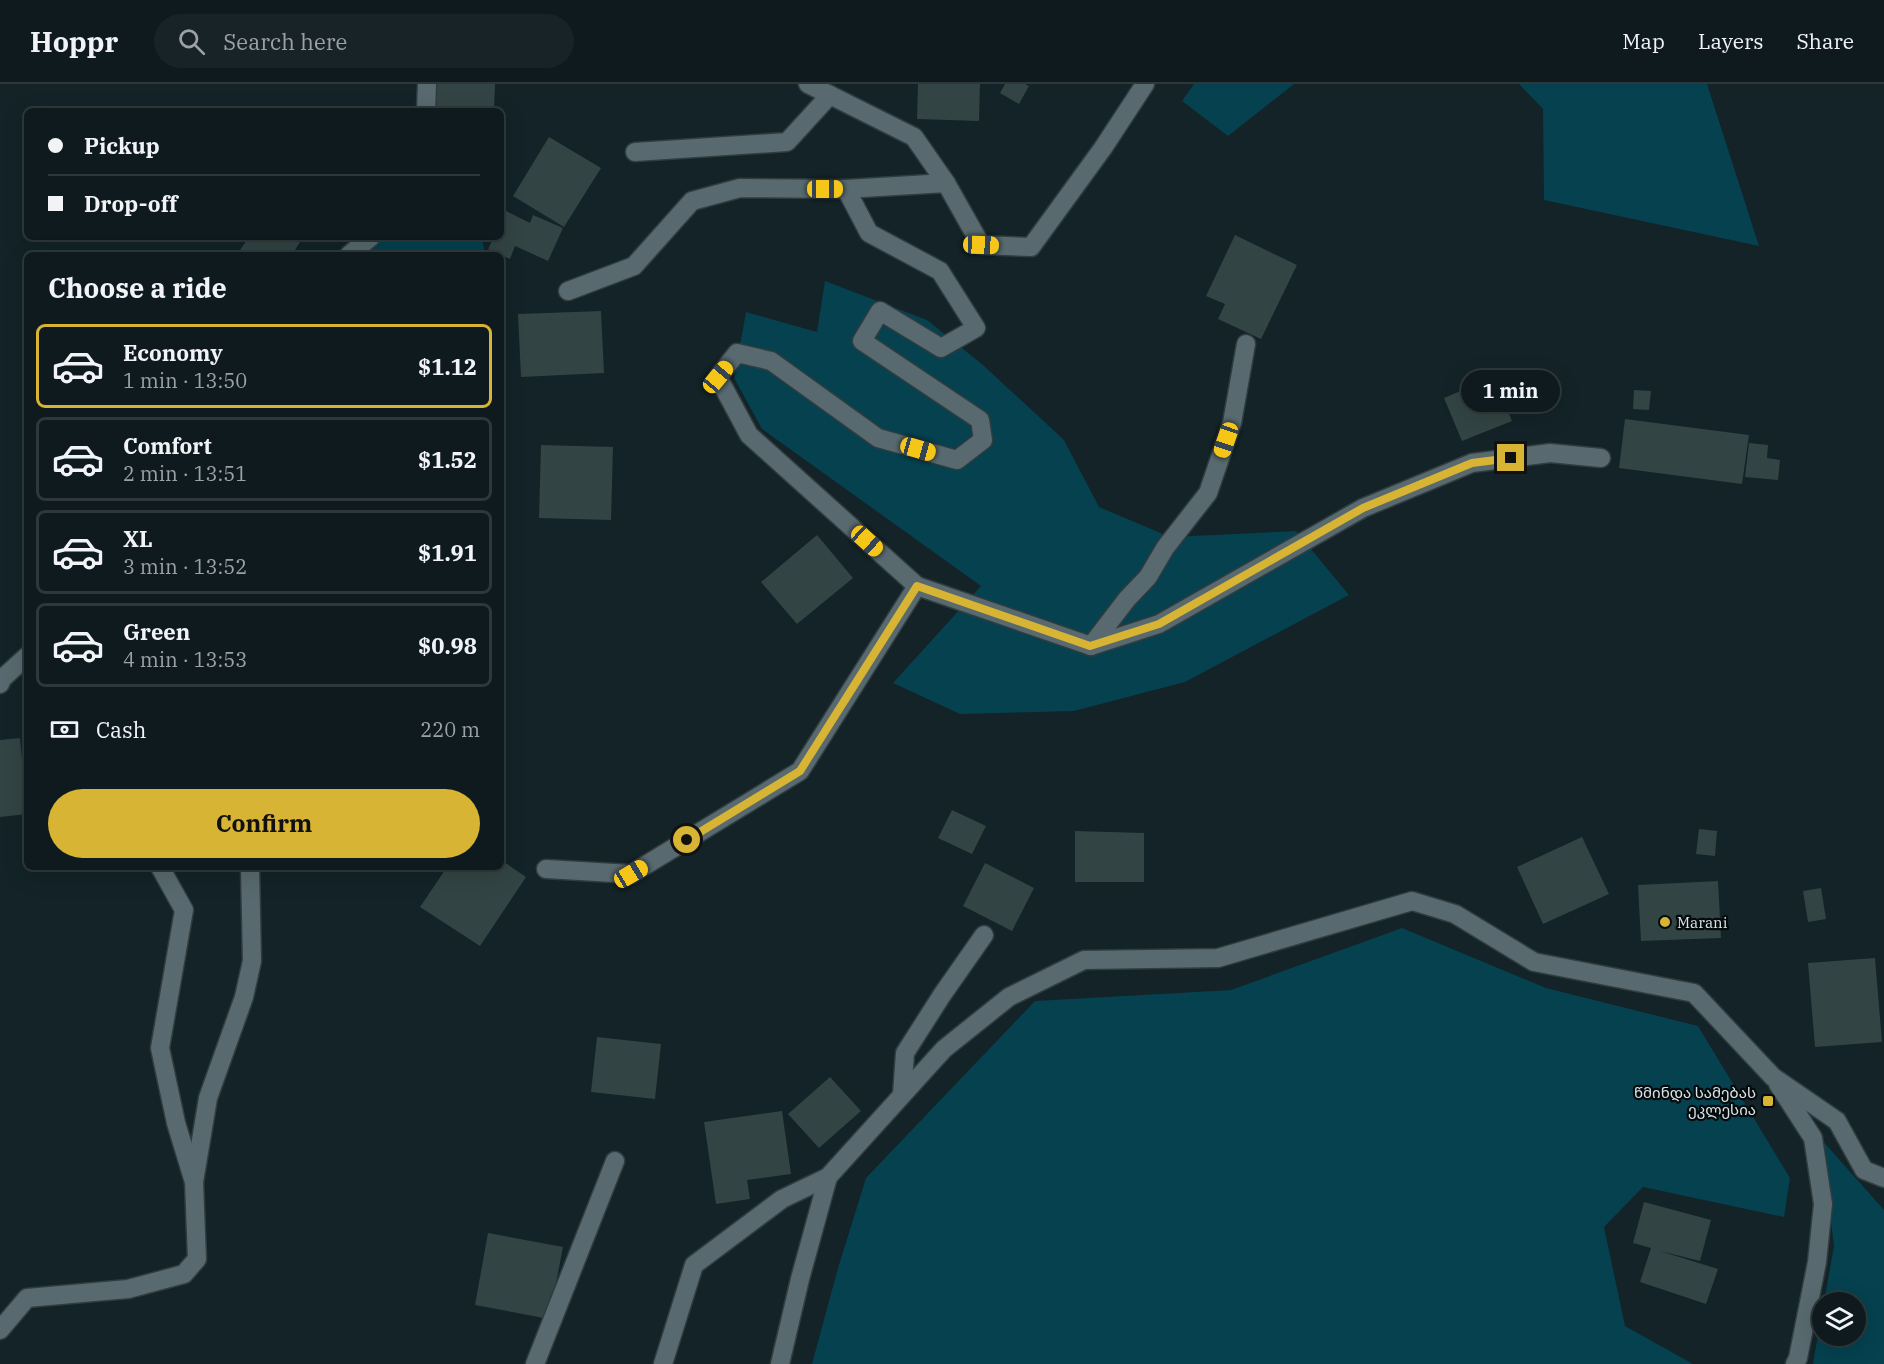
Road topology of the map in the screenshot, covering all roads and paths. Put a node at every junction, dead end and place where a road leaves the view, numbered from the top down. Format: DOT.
graph roads {
  1 [pos="427,84"];
  2 [pos="808,84"];
  3 [pos="1145,84"];
  4 [pos="830,95"];
  5 [pos="426,108"];
  6 [pos="635,152"];
  7 [pos="946,183"];
  8 [pos="846,189"];
  9 [pos="366,240"];
  10 [pos="352,252"];
  11 [pos="568,291"];
  12 [pos="1246,344"];
  13 [pos="1601,458"];
  14 [pos="917,586"];
  15 [pos="1090,646"];
  16 [pos="24,659"];
  17 [pos="0,684"];
  18 [pos="546,869"];
  19 [pos="162,870"];
  20 [pos="250,870"];
  21 [pos="984,935"];
  22 [pos="1773,1077"];
  23 [pos="902,1095"];
  24 [pos="615,1161"];
  25 [pos="828,1177"];
  26 [pos="1884,1178"];
  27 [pos="194,1182"];
  28 [pos="0,1330"];
  29 [pos="535,1364"];
  30 [pos="663,1364"];
  31 [pos="780,1364"];
  32 [pos="1795,1364"];
  1 -- 5 [label="street"];
  2 -- 4 [label="street"];
  3 -- 7 [label="street"];
  4 -- 6 [label="street"];
  4 -- 7 [label="street"];
  7 -- 8 [label="street"];
  8 -- 11 [label="street"];
  8 -- 14 [label="street"];
  9 -- 10 [label="street"];
  12 -- 15 [label="street"];
  13 -- 15 [label="street"];
  14 -- 15 [label="street"];
  14 -- 18 [label="street"];
  16 -- 17 [label="street"];
  19 -- 27 [label="street"];
  20 -- 27 [label="street"];
  21 -- 23 [label="street"];
  22 -- 23 [label="street"];
  22 -- 26 [label="street"];
  22 -- 32 [label="street"];
  23 -- 25 [label="street"];
  24 -- 29 [label="street"];
  25 -- 30 [label="street"];
  25 -- 31 [label="street"];
  27 -- 28 [label="street"];
}
